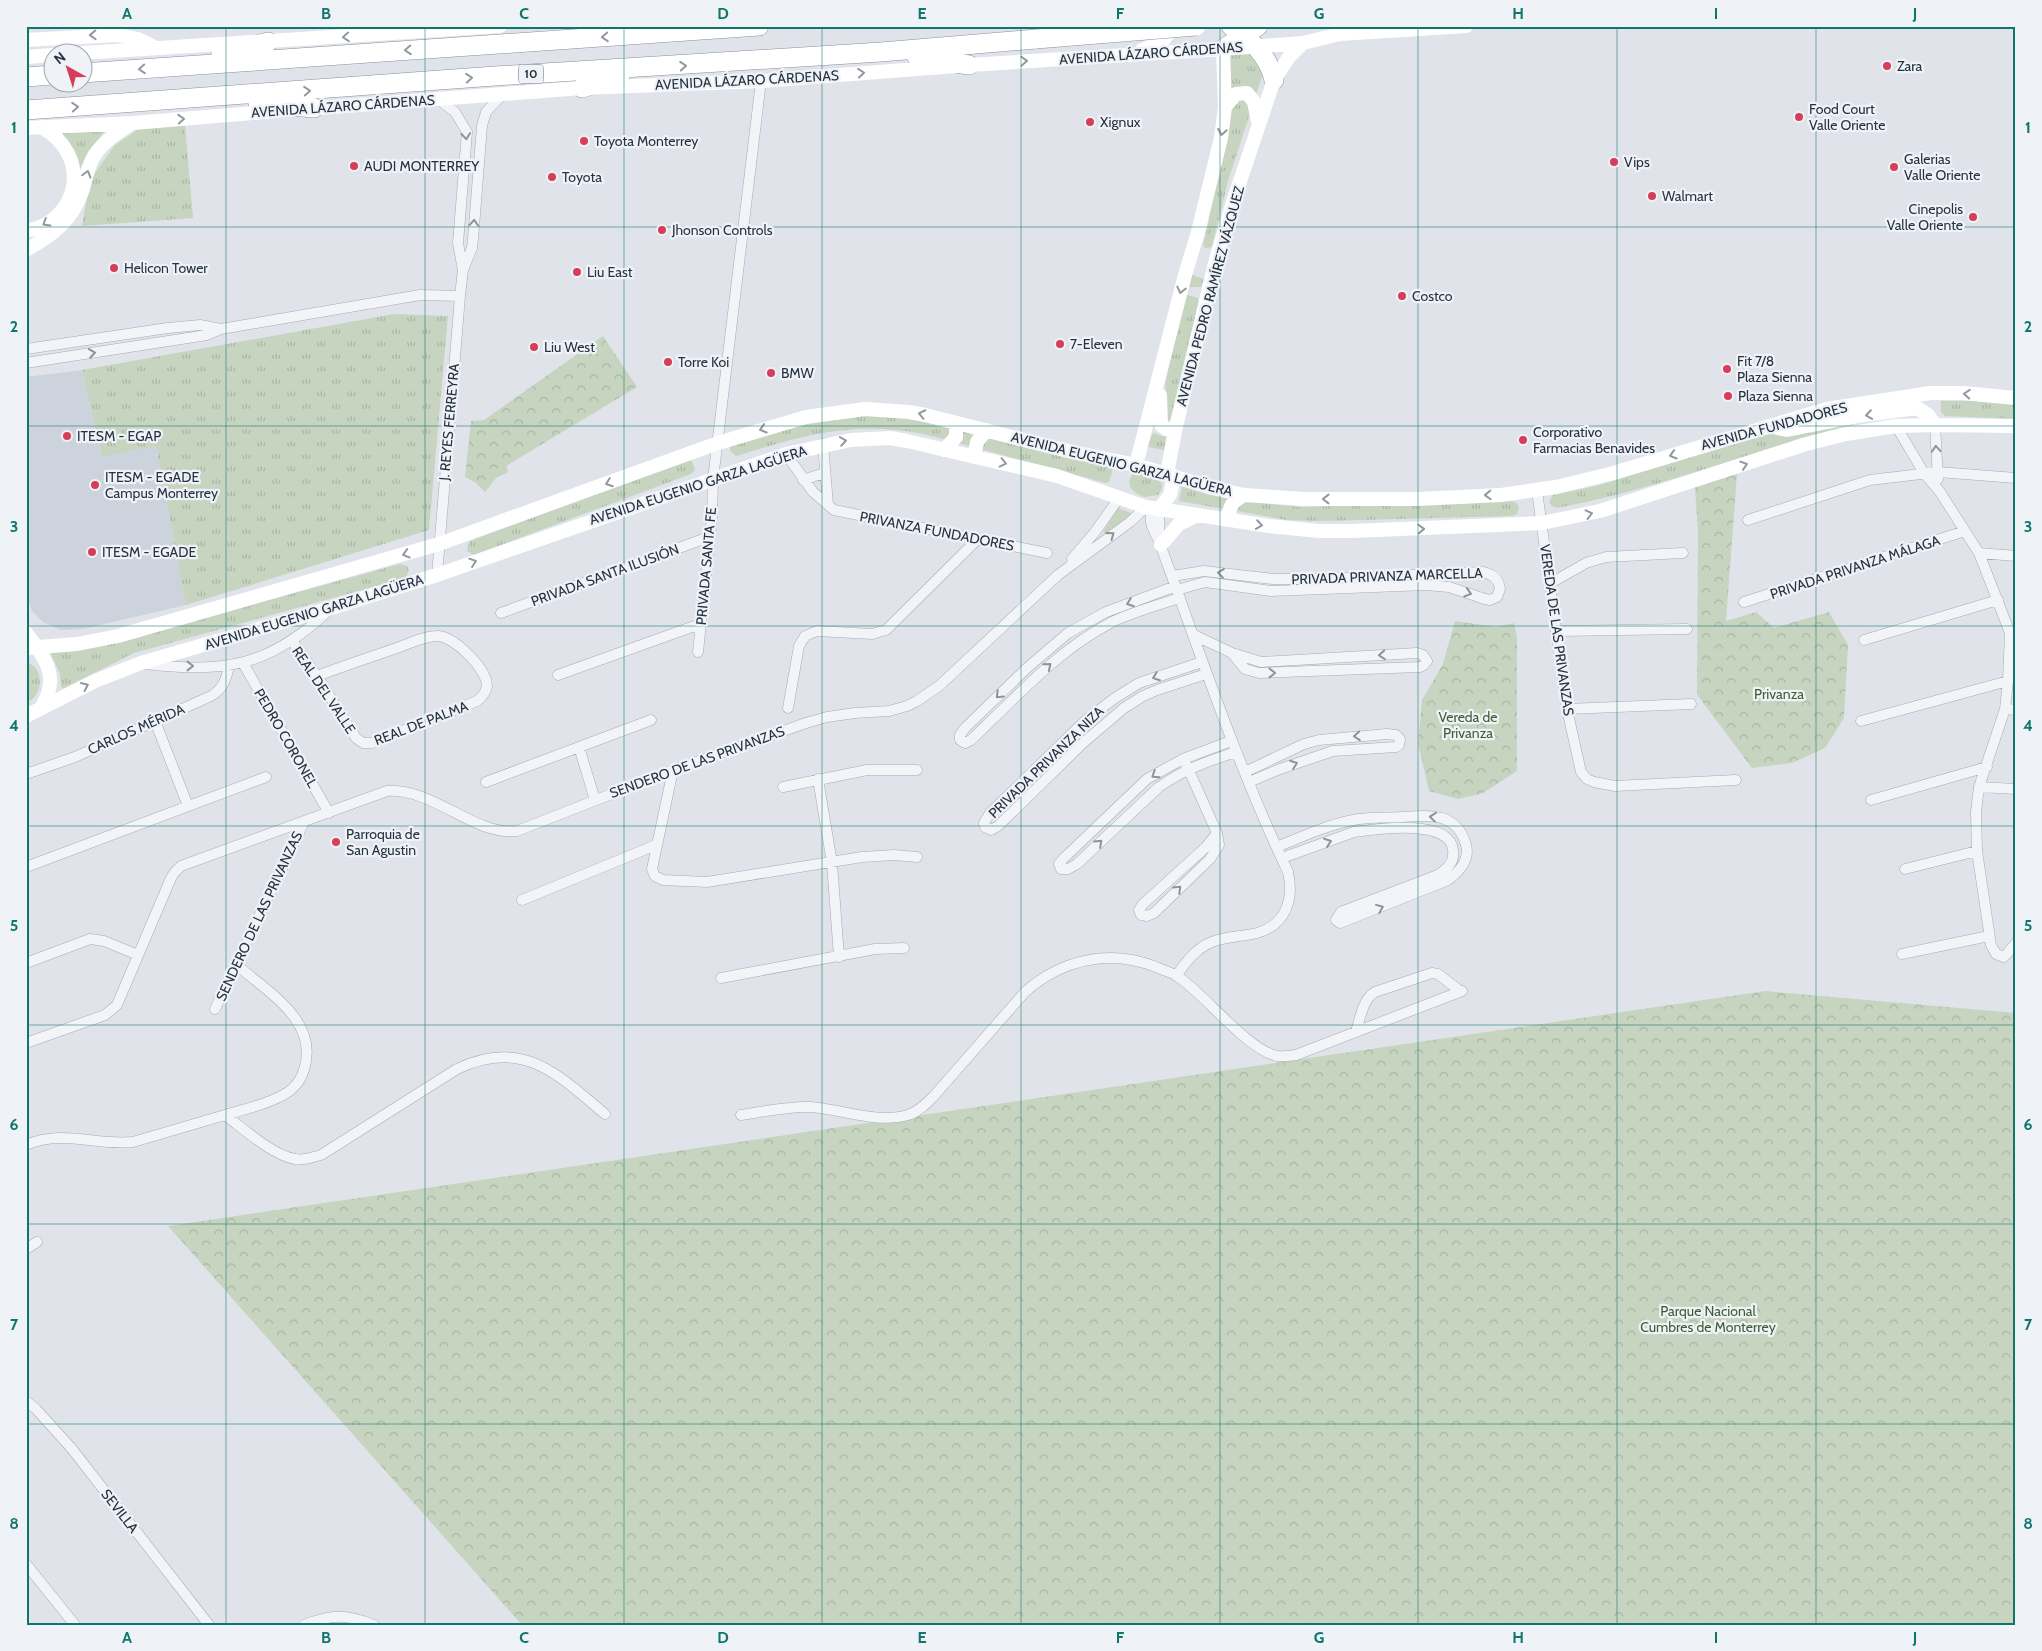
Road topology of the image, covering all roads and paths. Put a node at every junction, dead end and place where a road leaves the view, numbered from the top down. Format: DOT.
graph roads {
  1 [pos="500,26"];
  2 [pos="759,26"];
  3 [pos="1170,26"];
  4 [pos="1196,26"];
  5 [pos="1466,26"];
  6 [pos="440,28"];
  7 [pos="1336,30"];
  8 [pos="1242,31"];
  9 [pos="26,40"];
  10 [pos="268,42"];
  11 [pos="1303,43"];
  12 [pos="157,49"];
  13 [pos="1223,49"];
  14 [pos="92,52"];
  15 [pos="882,52"];
  16 [pos="42,56"];
  17 [pos="1122,56"];
  18 [pos="26,57"];
  19 [pos="969,64"];
  20 [pos="178,67"];
  21 [pos="657,67"];
  22 [pos="92,72"];
  23 [pos="42,76"];
  24 [pos="26,77"];
  25 [pos="1274,80"];
  26 [pos="760,81"];
  27 [pos="582,88"];
  28 [pos="502,94"];
  29 [pos="207,98"];
  30 [pos="438,99"];
  31 [pos="1225,107"];
  32 [pos="314,108"];
  33 [pos="26,110"];
  34 [pos="1258,122"];
  35 [pos="132,123"];
  36 [pos="41,127"];
  37 [pos="26,128"];
  38 [pos="26,231"];
  39 [pos="1198,232"];
  40 [pos="26,250"];
  41 [pos="1216,259"];
  42 [pos="463,270"];
  43 [pos="460,296"];
  44 [pos="168,328"];
  45 [pos="221,329"];
  46 [pos="145,331"];
  47 [pos="169,341"];
  48 [pos="73,343"];
  49 [pos="146,344"];
  50 [pos="26,349"];
  51 [pos="74,356"];
  52 [pos="26,362"];
  53 [pos="1160,377"];
  54 [pos="2016,398"];
  55 [pos="956,423"];
  56 [pos="1771,425"];
  57 [pos="1935,425"];
  58 [pos="1896,426"];
  59 [pos="2016,426"];
  60 [pos="986,430"];
  61 [pos="1175,431"];
  62 [pos="718,443"];
  63 [pos="823,444"];
  64 [pos="944,450"];
  65 [pos="786,454"];
  66 [pos="974,457"];
  67 [pos="1136,465"];
  68 [pos="1938,472"];
  69 [pos="824,473"];
  70 [pos="1924,473"];
  71 [pos="1170,475"];
  72 [pos="2016,478"];
  73 [pos="713,479"];
  74 [pos="804,480"];
  75 [pos="1537,491"];
  76 [pos="1940,492"];
  77 [pos="1244,495"];
  78 [pos="1119,498"];
  79 [pos="828,505"];
  80 [pos="1152,508"];
  81 [pos="1198,514"];
  82 [pos="1230,520"];
  83 [pos="1748,520"];
  84 [pos="1130,522"];
  85 [pos="1542,523"];
  86 [pos="1152,528"];
  87 [pos="1965,531"];
  88 [pos="709,537"];
  89 [pos="978,539"];
  90 [pos="1160,543"];
  91 [pos="439,544"];
  92 [pos="1047,553"];
  93 [pos="1683,553"];
  94 [pos="1979,553"];
  95 [pos="2016,556"];
  96 [pos="437,575"];
  97 [pos="1058,576"];
  98 [pos="1319,579"];
  99 [pos="1551,582"];
  100 [pos="1176,587"];
  101 [pos="1320,590"];
  102 [pos="1998,600"];
  103 [pos="1744,602"];
  104 [pos="330,608"];
  105 [pos="501,613"];
  106 [pos="700,624"];
  107 [pos="1687,629"];
  108 [pos="1556,631"];
  109 [pos="26,632"];
  110 [pos="2013,633"];
  111 [pos="1194,634"];
  112 [pos="1059,640"];
  113 [pos="1864,640"];
  114 [pos="292,641"];
  115 [pos="32,647"];
  116 [pos="1067,651"];
  117 [pos="698,652"];
  118 [pos="1232,653"];
  119 [pos="1333,658"];
  120 [pos="1202,662"];
  121 [pos="142,663"];
  122 [pos="242,664"];
  123 [pos="229,666"];
  124 [pos="1333,670"];
  125 [pos="1206,674"];
  126 [pos="317,676"];
  127 [pos="558,676"];
  128 [pos="2008,681"];
  129 [pos="1691,704"];
  130 [pos="41,708"];
  131 [pos="788,708"];
  132 [pos="1567,709"];
  133 [pos="2005,710"];
  134 [pos="2016,710"];
  135 [pos="1097,712"];
  136 [pos="26,716"];
  137 [pos="155,720"];
  138 [pos="651,720"];
  139 [pos="1861,721"];
  140 [pos="1106,722"];
  141 [pos="356,738"];
  142 [pos="1231,741"];
  143 [pos="579,747"];
  144 [pos="1236,752"];
  145 [pos="1183,759"];
  146 [pos="1987,767"];
  147 [pos="1188,769"];
  148 [pos="673,770"];
  149 [pos="917,770"];
  150 [pos="1244,772"];
  151 [pos="26,774"];
  152 [pos="1028,776"];
  153 [pos="266,778"];
  154 [pos="818,779"];
  155 [pos="1736,780"];
  156 [pos="486,782"];
  157 [pos="1249,782"];
  158 [pos="1038,786"];
  159 [pos="783,787"];
  160 [pos="1979,787"];
  161 [pos="2016,789"];
  162 [pos="595,800"];
  163 [pos="1871,800"];
  164 [pos="188,806"];
  165 [pos="330,813"];
  166 [pos="1110,814"];
  167 [pos="1354,820"];
  168 [pos="303,824"];
  169 [pos="1119,824"];
  170 [pos="1354,832"];
  171 [pos="1217,833"];
  172 [pos="656,845"];
  173 [pos="1276,846"];
  174 [pos="1466,848"];
  175 [pos="1453,849"];
  176 [pos="1977,851"];
  177 [pos="918,857"];
  178 [pos="1282,858"];
  179 [pos="832,863"];
  180 [pos="26,867"];
  181 [pos="1905,869"];
  182 [pos="1398,889"];
  183 [pos="1401,899"];
  184 [pos="522,900"];
  185 [pos="1990,936"];
  186 [pos="2016,943"];
  187 [pos="904,948"];
  188 [pos="1902,954"];
  189 [pos="138,955"];
  190 [pos="839,957"];
  191 [pos="26,962"];
  192 [pos="237,965"];
  193 [pos="1176,976"];
  194 [pos="721,978"];
  195 [pos="215,1009"];
  196 [pos="1356,1032"];
  197 [pos="26,1043"];
  198 [pos="604,1114"];
  199 [pos="225,1115"];
  200 [pos="741,1115"];
  201 [pos="26,1145"];
  202 [pos="37,1242"];
  203 [pos="26,1249"];
  204 [pos="26,1401"];
  205 [pos="26,1564"];
  206 [pos="75,1625"];
  207 [pos="209,1625"];
  208 [pos="304,1625"];
  209 [pos="374,1625"];
  1 -- 6 [label="main road"];
  2 -- 20 [label="highway, one-way"];
  3 -- 17 [label="main road"];
  4 -- 15 [label="highway, AVENIDA LÁZARO CÁRDENAS / 10, bridge"];
  5 -- 7 [label="main road, AVENIDA LÁZARO CÁRDENAS"];
  6 -- 10 [label="main road, one-way"];
  7 -- 11 [label="main road, AVENIDA LÁZARO CÁRDENAS"];
  8 -- 11 [label="main road, AVENIDA LÁZARO CÁRDENAS"];
  8 -- 13 [label="highway"];
  8 -- 13 [label="main road, AVENIDA LÁZARO CÁRDENAS"];
  8 -- 25 [label="highway"];
  12 -- 9 [label="main road, one-way"];
  10 -- 12 [label="main road"];
  10 -- 20 [label="highway"];
  11 -- 25 [label="main road, AVENIDA PEDRO RAMÍREZ VÁZQUEZ"];
  12 -- 14 [label="main road"];
  13 -- 17 [label="main road, AVENIDA LÁZARO CÁRDENAS"];
  13 -- 31 [label="main road, AVENIDA PEDRO RAMÍREZ VÁZQUEZ"];
  15 -- 19 [label="highway"];
  21 -- 15 [label="highway, AVENIDA LÁZARO CÁRDENAS / 10, one-way"];
  16 -- 18 [label="main road"];
  19 -- 17 [label="main road, AVENIDA LÁZARO CÁRDENAS, one-way"];
  26 -- 19 [label="main road, AVENIDA LÁZARO CÁRDENAS, one-way"];
  20 -- 22 [label="highway, one-way"];
  21 -- 27 [label="highway"];
  29 -- 21 [label="highway, AVENIDA LÁZARO CÁRDENAS / 10, one-way"];
  23 -- 24 [label="highway"];
  25 -- 34 [label="main road, AVENIDA PEDRO RAMÍREZ VÁZQUEZ"];
  26 -- 27 [label="main road, AVENIDA LÁZARO CÁRDENAS"];
  26 -- 62 [label="street, PRIVADA SANTA FE"];
  27 -- 28 [label="main road, AVENIDA LÁZARO CÁRDENAS"];
  28 -- 30 [label="main road, AVENIDA LÁZARO CÁRDENAS"];
  42 -- 28 [label="street, J. REYES FERREYRA, one-way"];
  29 -- 32 [label="highway"];
  33 -- 29 [label="highway, AVENIDA LÁZARO CÁRDENAS / 10, one-way"];
  30 -- 32 [label="main road, AVENIDA LÁZARO CÁRDENAS"];
  30 -- 42 [label="street, J. REYES FERREYRA, one-way"];
  31 -- 34 [label="main road"];
  31 -- 39 [label="main road, AVENIDA PEDRO RAMÍREZ VÁZQUEZ, one-way"];
  35 -- 32 [label="main road, AVENIDA LÁZARO CÁRDENAS, one-way"];
  34 -- 41 [label="main road, AVENIDA PEDRO RAMÍREZ VÁZQUEZ"];
  35 -- 36 [label="main road, AVENIDA LÁZARO CÁRDENAS"];
  40 -- 35 [label="main road, one-way"];
  36 -- 37 [label="main road, AVENIDA LÁZARO CÁRDENAS"];
  36 -- 38 [label="main road, one-way"];
  39 -- 41 [label="main road"];
  39 -- 53 [label="main road, AVENIDA PEDRO RAMÍREZ VÁZQUEZ, one-way"];
  41 -- 61 [label="main road, AVENIDA PEDRO RAMÍREZ VÁZQUEZ"];
  42 -- 43 [label="street, J. REYES FERREYRA"];
  43 -- 45 [label="street"];
  43 -- 91 [label="street, J. REYES FERREYRA"];
  44 -- 45 [label="street"];
  44 -- 46 [label="street"];
  44 -- 47 [label="street"];
  45 -- 47 [label="street"];
  46 -- 48 [label="street"];
  46 -- 49 [label="street"];
  47 -- 49 [label="street"];
  48 -- 50 [label="street"];
  48 -- 51 [label="street"];
  51 -- 49 [label="street, one-way"];
  51 -- 52 [label="street"];
  53 -- 61 [label="main road"];
  53 -- 67 [label="main road, AVENIDA PEDRO RAMÍREZ VÁZQUEZ"];
  54 -- 56 [label="main road, AVENIDA FUNDADORES, one-way"];
  55 -- 60 [label="main road, AVENIDA EUGENIO GARZA LAGÜERA"];
  55 -- 62 [label="main road, AVENIDA EUGENIO GARZA LAGÜERA, one-way"];
  55 -- 64 [label="main road"];
  57 -- 56 [label="main road, one-way"];
  56 -- 75 [label="main road, AVENIDA FUNDADORES, one-way"];
  57 -- 58 [label="main road, AVENIDA FUNDADORES"];
  57 -- 59 [label="main road, AVENIDA FUNDADORES"];
  68 -- 57 [label="street, one-way"];
  58 -- 70 [label="street"];
  85 -- 58 [label="main road, AVENIDA FUNDADORES, one-way"];
  60 -- 66 [label="main road"];
  60 -- 67 [label="main road, AVENIDA EUGENIO GARZA LAGÜERA"];
  61 -- 71 [label="main road, AVENIDA PEDRO RAMÍREZ VÁZQUEZ"];
  62 -- 73 [label="street, PRIVADA SANTA FE"];
  62 -- 91 [label="main road, AVENIDA EUGENIO GARZA LAGÜERA, one-way"];
  63 -- 64 [label="main road, AVENIDA EUGENIO GARZA LAGÜERA, one-way"];
  63 -- 65 [label="main road, AVENIDA EUGENIO GARZA LAGÜERA"];
  63 -- 69 [label="street"];
  64 -- 66 [label="main road, AVENIDA EUGENIO GARZA LAGÜERA"];
  65 -- 73 [label="main road, AVENIDA EUGENIO GARZA LAGÜERA"];
  65 -- 74 [label="street, PRIVANZA FUNDADORES"];
  66 -- 78 [label="main road, AVENIDA EUGENIO GARZA LAGÜERA, one-way"];
  67 -- 71 [label="main road, AVENIDA EUGENIO GARZA LAGÜERA"];
  68 -- 70 [label="street"];
  68 -- 72 [label="street"];
  68 -- 76 [label="street"];
  69 -- 74 [label="street"];
  69 -- 79 [label="street"];
  70 -- 76 [label="street"];
  70 -- 83 [label="street"];
  71 -- 77 [label="main road, AVENIDA EUGENIO GARZA LAGÜERA"];
  71 -- 80 [label="main road, AVENIDA PEDRO RAMÍREZ VÁZQUEZ"];
  73 -- 88 [label="street, PRIVADA SANTA FE"];
  96 -- 73 [label="main road, AVENIDA EUGENIO GARZA LAGÜERA, one-way"];
  74 -- 79 [label="street, PRIVANZA FUNDADORES"];
  75 -- 77 [label="main road, AVENIDA EUGENIO GARZA LAGÜERA, one-way"];
  75 -- 85 [label="street, VEREDA DE LAS PRIVANZAS"];
  76 -- 87 [label="street"];
  77 -- 82 [label="main road"];
  78 -- 80 [label="main road, AVENIDA EUGENIO GARZA LAGÜERA"];
  78 -- 97 [label="street, SENDERO DE LAS PRIVANZAS"];
  79 -- 89 [label="street, PRIVANZA FUNDADORES"];
  80 -- 81 [label="main road, AVENIDA EUGENIO GARZA LAGÜERA"];
  80 -- 84 [label="street, SENDERO DE LAS PRIVANZAS"];
  80 -- 86 [label="street"];
  80 -- 90 [label="street"];
  81 -- 82 [label="main road, AVENIDA EUGENIO GARZA LAGÜERA"];
  81 -- 90 [label="main road"];
  82 -- 85 [label="main road, AVENIDA EUGENIO GARZA LAGÜERA, one-way"];
  84 -- 86 [label="street"];
  97 -- 84 [label="street, SENDERO DE LAS PRIVANZAS, one-way"];
  85 -- 99 [label="street, VEREDA DE LAS PRIVANZAS"];
  86 -- 90 [label="street"];
  87 -- 94 [label="street"];
  87 -- 103 [label="street, PRIVADA PRIVANZA MÁLAGA"];
  88 -- 105 [label="street, PRIVADA SANTA ILUSIÓN"];
  88 -- 106 [label="street, PRIVADA SANTA FE"];
  89 -- 92 [label="street, PRIVANZA FUNDADORES"];
  89 -- 131 [label="street"];
  90 -- 100 [label="street"];
  91 -- 96 [label="street, J. REYES FERREYRA"];
  91 -- 115 [label="main road, AVENIDA EUGENIO GARZA LAGÜERA, one-way"];
  93 -- 99 [label="street"];
  94 -- 95 [label="street"];
  94 -- 102 [label="street"];
  96 -- 104 [label="main road, AVENIDA EUGENIO GARZA LAGÜERA"];
  97 -- 148 [label="street, SENDERO DE LAS PRIVANZAS"];
  98 -- 100 [label="street, PRIVADA PRIVANZA MARCELLA, one-way"];
  98 -- 101 [label="street"];
  101 -- 98 [label="street, PRIVADA PRIVANZA MARCELLA, one-way"];
  99 -- 108 [label="street, VEREDA DE LAS PRIVANZAS"];
  100 -- 101 [label="street, PRIVADA PRIVANZA MARCELLA"];
  100 -- 111 [label="street"];
  100 -- 112 [label="street, one-way"];
  100 -- 116 [label="street"];
  102 -- 110 [label="street"];
  102 -- 113 [label="street"];
  104 -- 114 [label="street"];
  104 -- 121 [label="main road, AVENIDA EUGENIO GARZA LAGÜERA"];
  106 -- 117 [label="street, PRIVADA SANTA FE"];
  106 -- 127 [label="street"];
  107 -- 108 [label="street"];
  108 -- 132 [label="street, VEREDA DE LAS PRIVANZAS"];
  109 -- 115 [label="main road"];
  110 -- 128 [label="street"];
  111 -- 118 [label="street"];
  111 -- 120 [label="street"];
  112 -- 116 [label="street"];
  112 -- 116 [label="street, one-way"];
  114 -- 122 [label="street"];
  114 -- 126 [label="street, REAL DEL VALLE"];
  115 -- 130 [label="main road"];
  118 -- 119 [label="street"];
  118 -- 124 [label="street, one-way"];
  119 -- 124 [label="street"];
  124 -- 119 [label="street, one-way"];
  120 -- 125 [label="street"];
  120 -- 135 [label="street, PRIVADA PRIVANZA NIZA, one-way"];
  121 -- 123 [label="street, one-way"];
  130 -- 121 [label="main road, AVENIDA EUGENIO GARZA LAGÜERA, one-way"];
  122 -- 123 [label="street"];
  122 -- 165 [label="street, PEDRO CORONEL"];
  123 -- 137 [label="street, CARLOS MÉRIDA"];
  125 -- 140 [label="street, PRIVADA PRIVANZA NIZA"];
  125 -- 142 [label="street"];
  126 -- 141 [label="street, REAL DEL VALLE"];
  126 -- 141 [label="street, REAL DE PALMA"];
  128 -- 133 [label="street"];
  128 -- 139 [label="street"];
  129 -- 132 [label="street"];
  130 -- 136 [label="main road, AVENIDA EUGENIO GARZA LAGÜERA"];
  132 -- 155 [label="street, VEREDA DE LAS PRIVANZAS"];
  133 -- 134 [label="street"];
  133 -- 146 [label="street"];
  135 -- 140 [label="street"];
  135 -- 152 [label="street, PRIVADA PRIVANZA NIZA"];
  137 -- 151 [label="street, CARLOS MÉRIDA"];
  137 -- 164 [label="street"];
  138 -- 143 [label="street"];
  140 -- 158 [label="street, PRIVADA PRIVANZA NIZA"];
  142 -- 144 [label="street"];
  142 -- 145 [label="street"];
  143 -- 156 [label="street"];
  143 -- 162 [label="street"];
  144 -- 147 [label="street"];
  144 -- 150 [label="street"];
  145 -- 147 [label="street"];
  145 -- 166 [label="street, one-way"];
  146 -- 160 [label="street"];
  146 -- 163 [label="street"];
  147 -- 169 [label="street"];
  147 -- 171 [label="street"];
  148 -- 162 [label="street, SENDERO DE LAS PRIVANZAS"];
  148 -- 172 [label="street"];
  149 -- 154 [label="street"];
  150 -- 157 [label="street"];
  157 -- 150 [label="street, one-way"];
  152 -- 158 [label="street"];
  152 -- 158 [label="street, PRIVADA PRIVANZA NIZA"];
  153 -- 164 [label="street"];
  154 -- 159 [label="street"];
  154 -- 179 [label="street"];
  157 -- 173 [label="street"];
  160 -- 161 [label="street"];
  160 -- 176 [label="street"];
  162 -- 165 [label="street, SENDERO DE LAS PRIVANZAS"];
  164 -- 180 [label="street"];
  165 -- 168 [label="street, SENDERO DE LAS PRIVANZAS"];
  166 -- 169 [label="street"];
  166 -- 169 [label="street, one-way"];
  167 -- 170 [label="street"];
  167 -- 173 [label="street"];
  174 -- 167 [label="street, one-way"];
  168 -- 189 [label="street, SENDERO DE LAS PRIVANZAS"];
  168 -- 192 [label="street, SENDERO DE LAS PRIVANZAS"];
  170 -- 175 [label="street"];
  178 -- 170 [label="street, one-way"];
  171 -- 171 [label="street, one-way"];
  172 -- 179 [label="street"];
  172 -- 184 [label="street"];
  173 -- 178 [label="street"];
  174 -- 175 [label="street"];
  174 -- 183 [label="street"];
  175 -- 182 [label="street"];
  176 -- 181 [label="street"];
  176 -- 185 [label="street"];
  177 -- 179 [label="street"];
  178 -- 193 [label="street"];
  179 -- 190 [label="street"];
  182 -- 183 [label="street"];
  182 -- 183 [label="street, one-way"];
  185 -- 186 [label="street"];
  185 -- 188 [label="street"];
  187 -- 190 [label="street"];
  189 -- 191 [label="street"];
  189 -- 197 [label="street, SENDERO DE LAS PRIVANZAS"];
  190 -- 194 [label="street"];
  192 -- 195 [label="street, SENDERO DE LAS PRIVANZAS"];
  192 -- 199 [label="street"];
  193 -- 196 [label="street"];
  193 -- 200 [label="street"];
  196 -- 196 [label="street"];
  198 -- 199 [label="street"];
  199 -- 201 [label="street"];
  202 -- 203 [label="street"];
  204 -- 207 [label="street, SEVILLA"];
  205 -- 206 [label="street"];
  208 -- 209 [label="street"];
}
